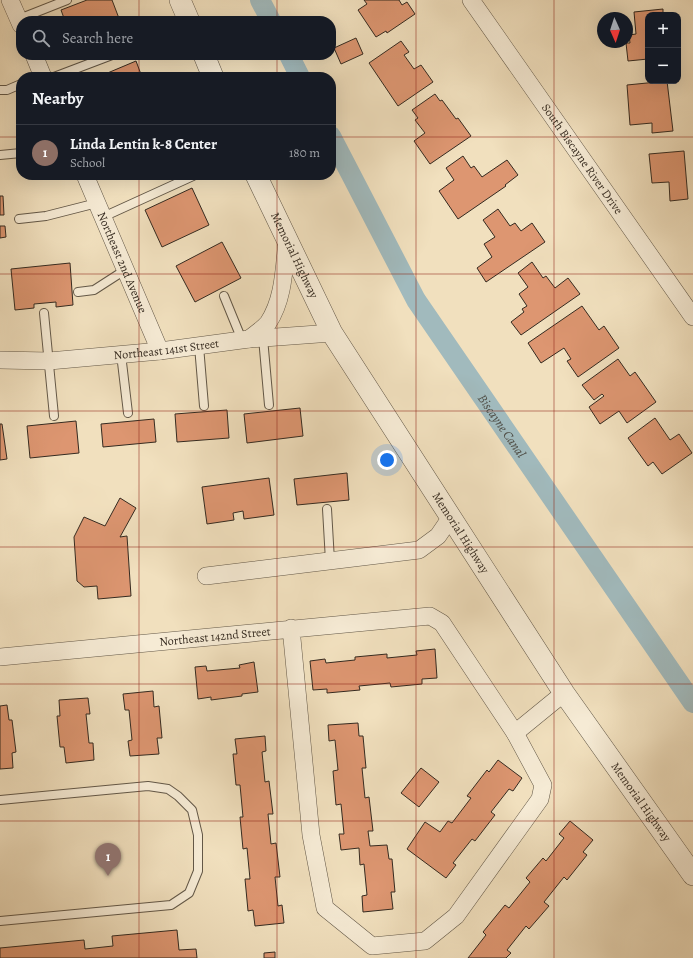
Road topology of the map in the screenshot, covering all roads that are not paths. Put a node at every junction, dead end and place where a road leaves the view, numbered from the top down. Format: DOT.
graph roads {
  1 [pos="10,0"];
  2 [pos="67,0"];
  3 [pos="180,0"];
  4 [pos="471,0"];
  5 [pos="17,16"];
  6 [pos="33,16"];
  7 [pos="187,16"];
  8 [pos="36,60"];
  9 [pos="96,60"];
  10 [pos="206,60"];
  11 [pos="42,72"];
  12 [pos="57,72"];
  13 [pos="211,72"];
  14 [pos="16,86"];
  15 [pos="0,90"];
  16 [pos="16,153"];
  17 [pos="0,155"];
  18 [pos="87,180"];
  19 [pos="182,180"];
  20 [pos="258,180"];
  21 [pos="100,210"];
  22 [pos="19,219"];
  23 [pos="287,240"];
  24 [pos="125,270"];
  25 [pos="78,292"];
  26 [pos="224,296"];
  27 [pos="44,313"];
  28 [pos="693,318"];
  29 [pos="332,333"];
  30 [pos="251,339"];
  31 [pos="199,346"];
  32 [pos="160,351"];
  33 [pos="122,354"];
  34 [pos="0,360"];
  35 [pos="49,361"];
  36 [pos="269,405"];
  37 [pos="204,406"];
  38 [pos="128,413"];
  39 [pos="54,416"];
  40 [pos="327,509"];
  41 [pos="451,517"];
  42 [pos="330,561"];
  43 [pos="206,576"];
  44 [pos="291,628"];
  45 [pos="0,657"];
  46 [pos="564,693"];
  47 [pos="515,733"];
  48 [pos="0,800"];
  49 [pos="693,875"];
  50 [pos="0,921"];
  1 -- 5 [label="street"];
  2 -- 6 [label="lane"];
  3 -- 7 [label="street"];
  4 -- 28 [label="street, South Biscayne River Drive"];
  8 -- 11 [label="street"];
  9 -- 12 [label="lane"];
  10 -- 13 [label="street"];
  14 -- 15 [label="lane"];
  16 -- 17 [label="lane"];
  18 -- 21 [label="street, Northeast 2nd Avenue"];
  19 -- 21 [label="lane"];
  20 -- 23 [label="street, Memorial Highway"];
  21 -- 22 [label="lane"];
  21 -- 24 [label="street, Northeast 2nd Avenue"];
  23 -- 29 [label="street, Memorial Highway"];
  23 -- 30 [label="street"];
  24 -- 25 [label="lane"];
  24 -- 32 [label="street, Northeast 2nd Avenue"];
  26 -- 30 [label="lane"];
  27 -- 35 [label="lane"];
  29 -- 30 [label="street, Northeast 141st Street"];
  29 -- 41 [label="street, Memorial Highway"];
  30 -- 31 [label="street, Northeast 141st Street"];
  30 -- 36 [label="lane"];
  31 -- 32 [label="street, Northeast 141st Street"];
  31 -- 37 [label="lane"];
  32 -- 33 [label="street, Northeast 141st Street"];
  33 -- 35 [label="street, Northeast 141st Street"];
  33 -- 38 [label="lane"];
  34 -- 35 [label="street, Northeast 141st Street"];
  35 -- 39 [label="lane"];
  40 -- 42 [label="lane"];
  41 -- 42 [label="street"];
  41 -- 46 [label="street, Memorial Highway"];
  42 -- 43 [label="street"];
  44 -- 45 [label="street, Northeast 142nd Street"];
  44 -- 47 [label="street, Northeast 142nd Street"];
  44 -- 47 [label="street"];
  46 -- 47 [label="street"];
  46 -- 49 [label="street, Memorial Highway"];
  48 -- 50 [label="lane"];
}
